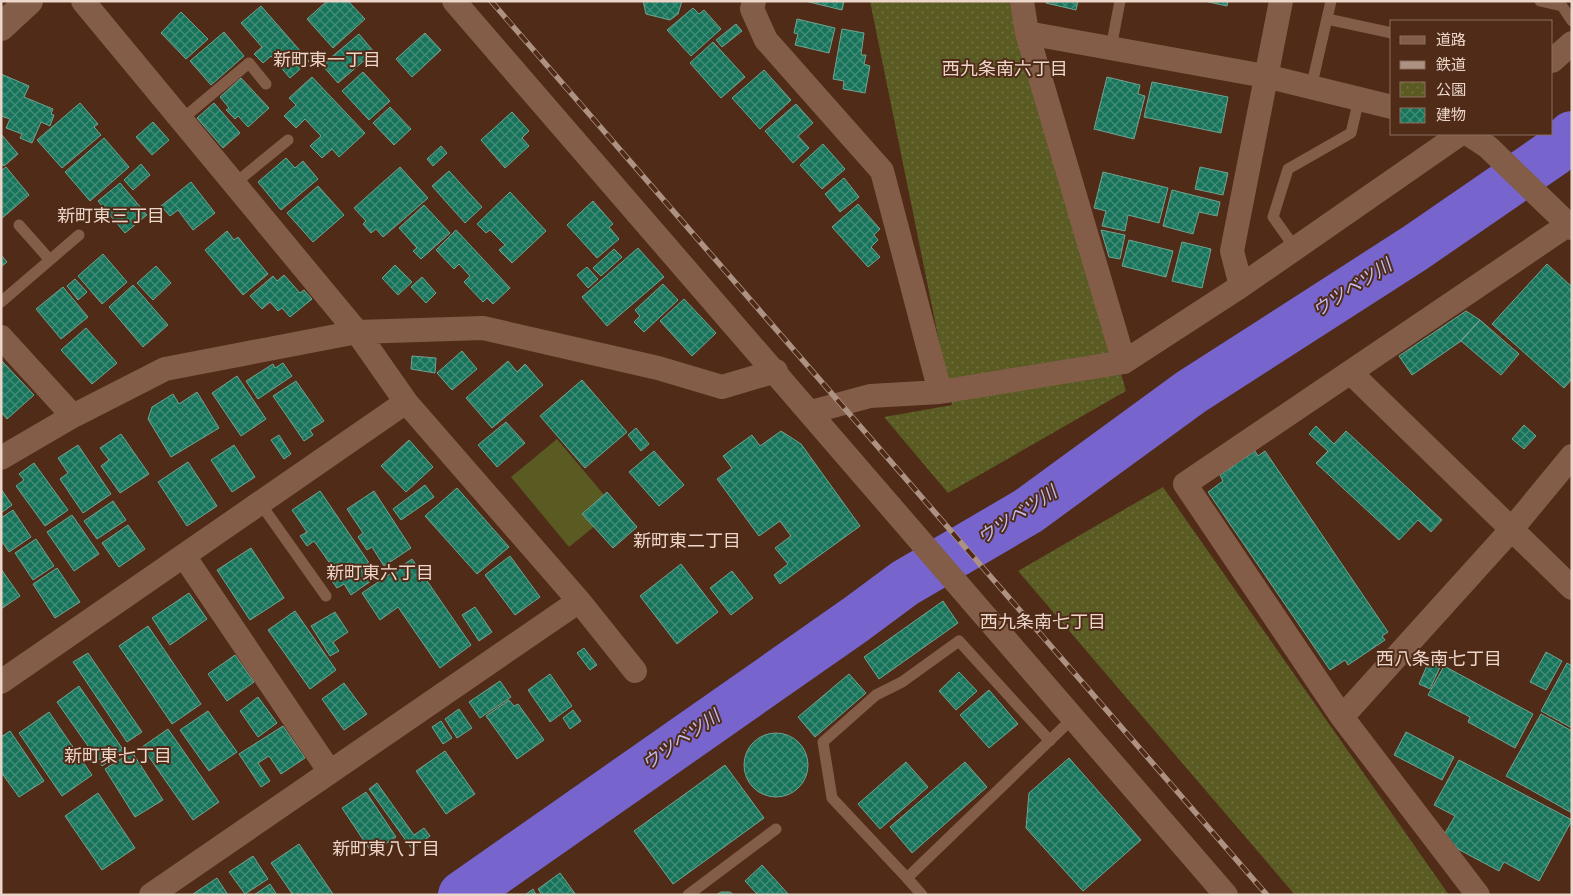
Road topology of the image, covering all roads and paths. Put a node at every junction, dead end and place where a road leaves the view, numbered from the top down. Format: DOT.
graph roads {
  1 [pos="29,1"];
  2 [pos="83,1"];
  3 [pos="454,1"];
  4 [pos="754,1"];
  5 [pos="1022,1"];
  6 [pos="1120,1"];
  7 [pos="1281,1"];
  8 [pos="1331,1"];
  9 [pos="1540,1"];
  10 [pos="1327,19"];
  11 [pos="1572,21"];
  12 [pos="1,27"];
  13 [pos="1390,32"];
  14 [pos="1027,33"];
  15 [pos="1572,43"];
  16 [pos="1111,48"];
  17 [pos="1553,60"];
  18 [pos="1265,76"];
  19 [pos="266,84"];
  20 [pos="1311,88"];
  21 [pos="1359,99"];
  22 [pos="1390,107"];
  23 [pos="181,120"];
  24 [pos="1459,135"];
  25 [pos="1470,135"];
  26 [pos="288,140"];
  27 [pos="234,184"];
  28 [pos="19,225"];
  29 [pos="1571,225"];
  30 [pos="79,235"];
  31 [pos="1295,248"];
  32 [pos="50,260"];
  33 [pos="1241,286"];
  34 [pos="1,302"];
  35 [pos="357,332"];
  36 [pos="1,337"];
  37 [pos="1124,362"];
  38 [pos="776,371"];
  39 [pos="1351,373"];
  40 [pos="940,392"];
  41 [pos="406,402"];
  42 [pos="811,412"];
  43 [pos="73,416"];
  44 [pos="1572,456"];
  45 [pos="1,458"];
  46 [pos="260,503"];
  47 [pos="1511,530"];
  48 [pos="184,556"];
  49 [pos="1572,588"];
  50 [pos="326,596"];
  51 [pos="579,601"];
  52 [pos="635,671"];
  53 [pos="1,682"];
  54 [pos="1342,717"];
  55 [pos="1073,718"];
  56 [pos="1050,741"];
  57 [pos="330,772"];
  58 [pos="776,828"];
  59 [pos="907,878"];
  60 [pos="150,895"];
  61 [pos="688,895"];
  62 [pos="922,895"];
  63 [pos="1226,895"];
  64 [pos="1478,895"];
  1 -- 12 [label="street"];
  2 -- 23 [label="street"];
  3 -- 38 [label="street"];
  4 -- 40 [label="street"];
  5 -- 14 [label="street"];
  6 -- 16 [label="lane"];
  7 -- 18 [label="street"];
  8 -- 10 [label="lane"];
  9 -- 11 [label="lane"];
  10 -- 13 [label="lane"];
  10 -- 20 [label="lane"];
  14 -- 16 [label="street"];
  14 -- 37 [label="street"];
  15 -- 17 [label="street"];
  16 -- 18 [label="street"];
  18 -- 20 [label="street"];
  18 -- 33 [label="street"];
  19 -- 23 [label="lane"];
  20 -- 21 [label="street"];
  21 -- 22 [label="street"];
  21 -- 31 [label="lane"];
  23 -- 27 [label="street"];
  24 -- 31 [label="street"];
  25 -- 29 [label="street"];
  26 -- 27 [label="lane"];
  27 -- 35 [label="street"];
  28 -- 32 [label="lane"];
  29 -- 39 [label="street"];
  30 -- 32 [label="lane"];
  31 -- 33 [label="street"];
  32 -- 34 [label="lane"];
  33 -- 37 [label="street"];
  35 -- 38 [label="street"];
  35 -- 41 [label="street"];
  35 -- 43 [label="street"];
  36 -- 43 [label="street"];
  37 -- 40 [label="street"];
  38 -- 42 [label="street"];
  39 -- 47 [label="street"];
  39 -- 54 [label="street"];
  40 -- 42 [label="street"];
  41 -- 46 [label="street"];
  41 -- 51 [label="street"];
  42 -- 55 [label="street"];
  43 -- 45 [label="street"];
  44 -- 47 [label="street"];
  46 -- 48 [label="street"];
  46 -- 50 [label="lane"];
  47 -- 49 [label="street"];
  47 -- 54 [label="street"];
  48 -- 53 [label="street"];
  48 -- 57 [label="street"];
  51 -- 52 [label="street"];
  51 -- 57 [label="street"];
  54 -- 64 [label="street"];
  55 -- 56 [label="lane"];
  55 -- 63 [label="street"];
  56 -- 59 [label="lane"];
  56 -- 59 [label="lane"];
  57 -- 60 [label="street"];
  58 -- 61 [label="lane"];
  59 -- 62 [label="lane"];
}
